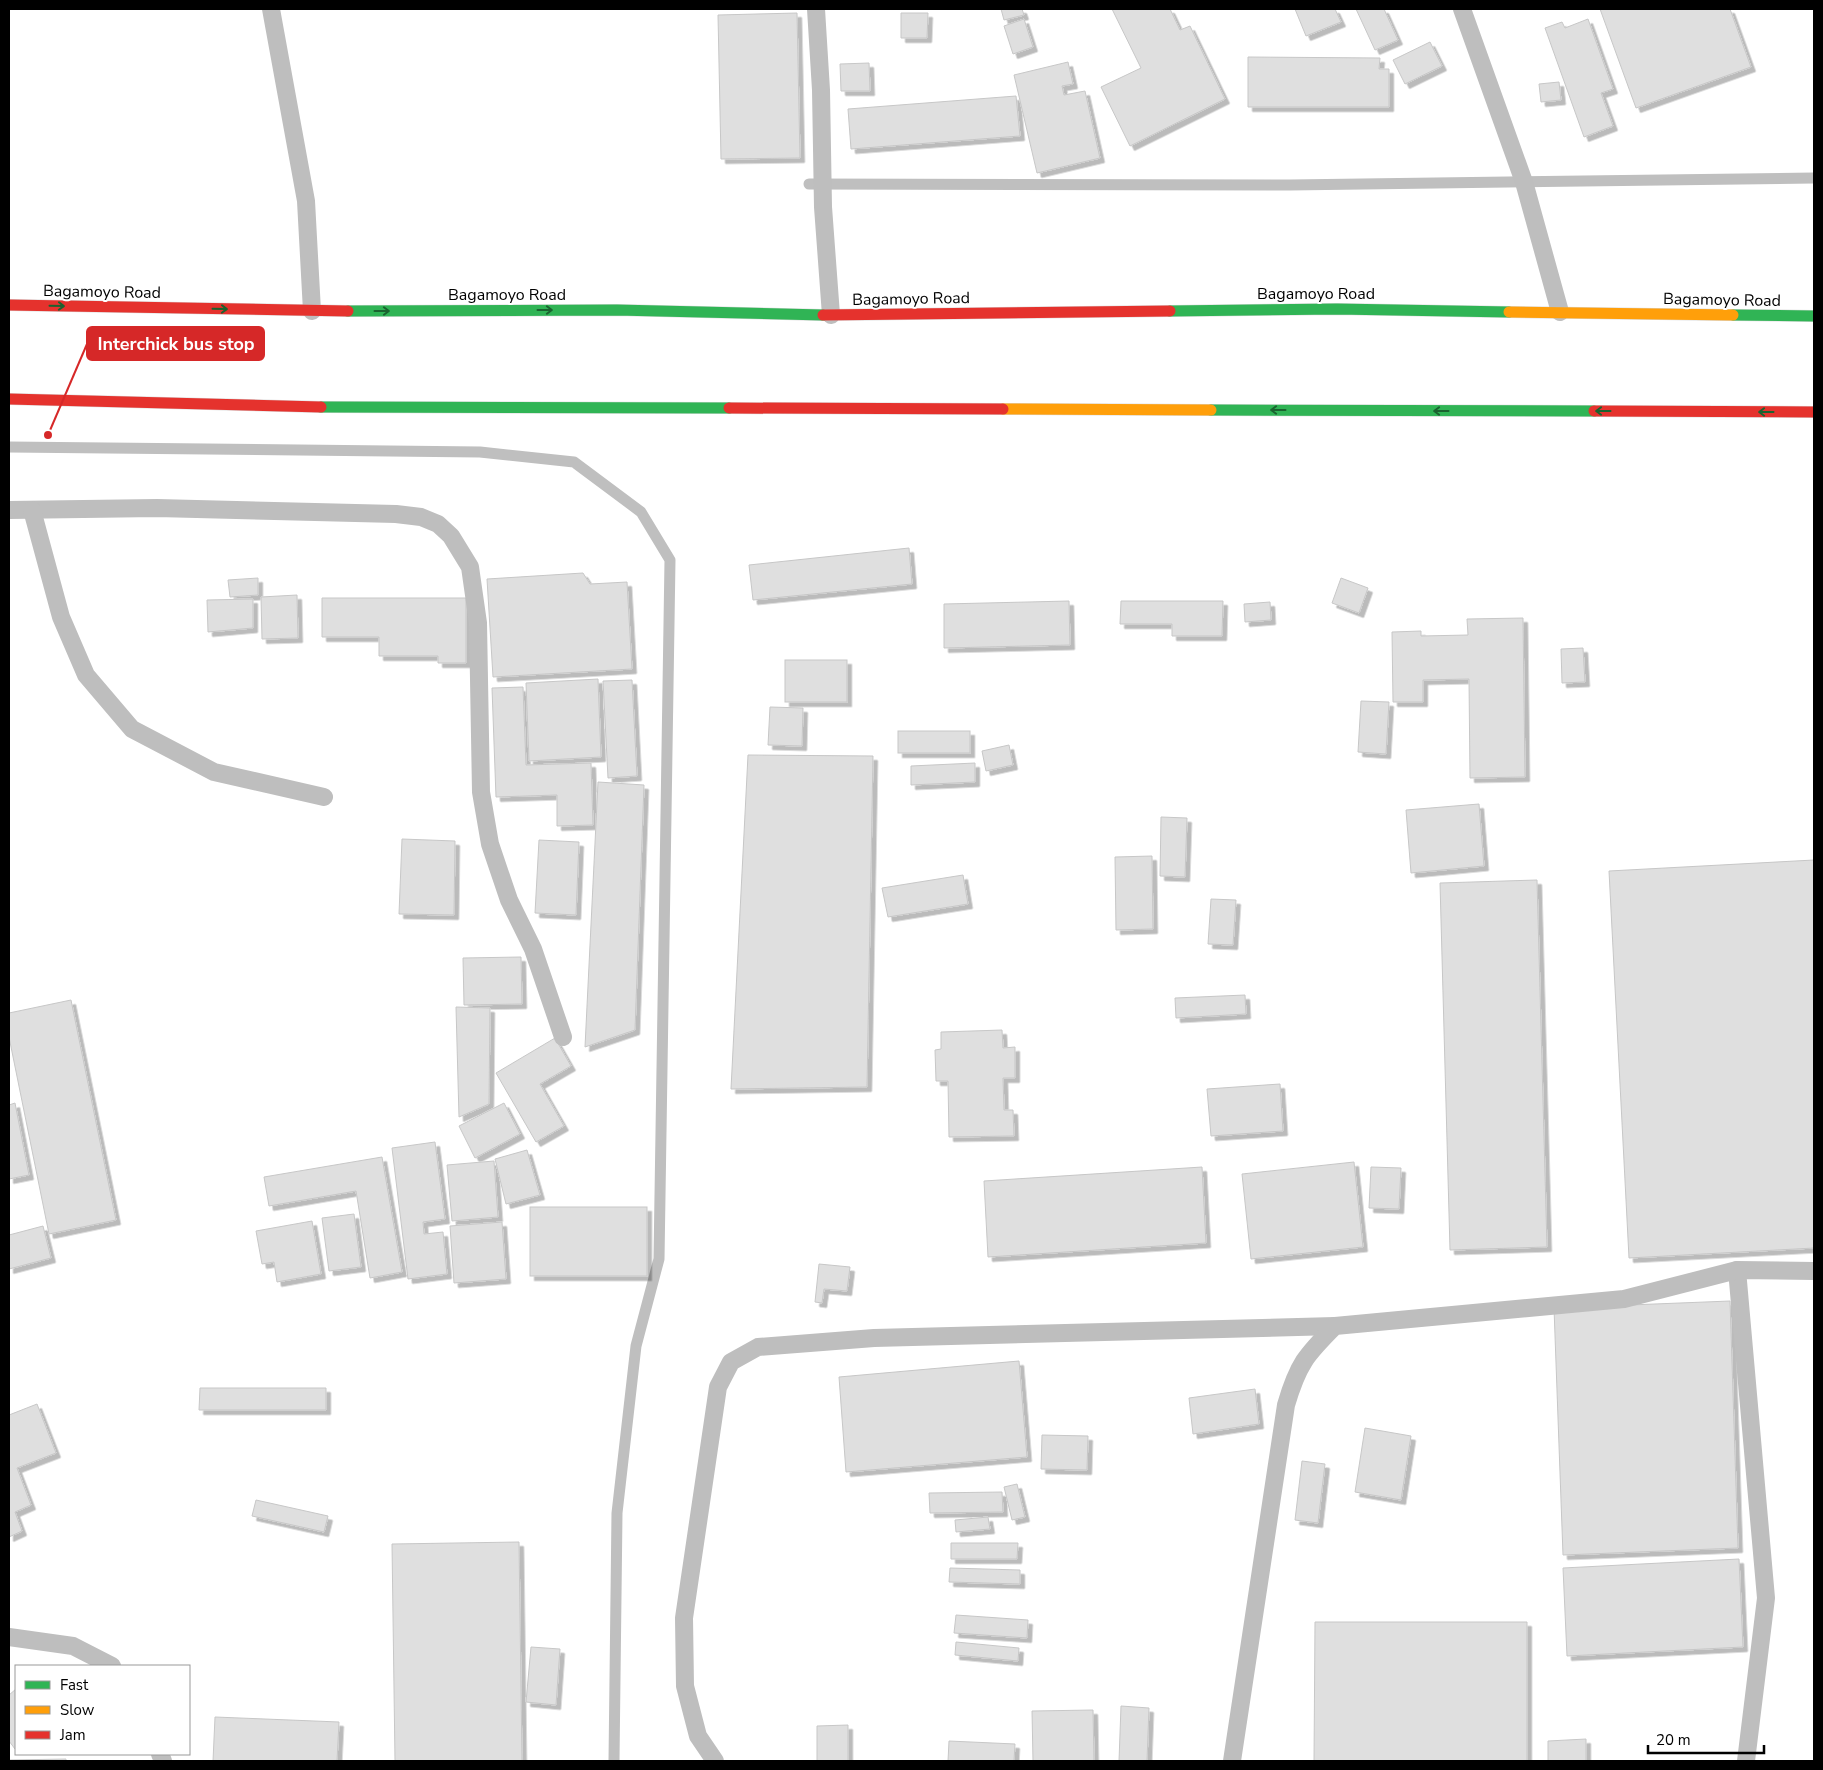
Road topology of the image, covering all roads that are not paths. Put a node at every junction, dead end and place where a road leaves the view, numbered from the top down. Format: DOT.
graph roads {
  1 [pos="271,9"];
  2 [pos="816,9"];
  3 [pos="1462,9"];
  4 [pos="9,305"];
  5 [pos="312,311"];
  6 [pos="1560,312"];
  7 [pos="831,315"];
  8 [pos="1814,316"];
  9 [pos="9,399"];
  10 [pos="1814,412"];
  11 [pos="9,510"];
  12 [pos="32,510"];
  13 [pos="324,797"];
  14 [pos="563,1036"];
  15 [pos="1737,1270"];
  16 [pos="1814,1271"];
  17 [pos="1335,1326"];
  18 [pos="9,1637"];
  19 [pos="110,1665"];
  20 [pos="715,1761"];
  21 [pos="1232,1761"];
  22 [pos="1746,1761"];
  1 -- 5 [label="lane"];
  2 -- 7 [label="lane"];
  3 -- 6 [label="lane"];
  4 -- 5 [label="highway, Bagamoyo Road, one-way"];
  5 -- 7 [label="highway, Bagamoyo Road, one-way"];
  6 -- 7 [label="highway, Bagamoyo Road"];
  6 -- 8 [label="highway, Bagamoyo Road"];
  10 -- 9 [label="highway, one-way"];
  11 -- 12 [label="lane"];
  12 -- 13 [label="lane"];
  12 -- 14 [label="lane"];
  15 -- 16 [label="lane"];
  15 -- 17 [label="lane"];
  15 -- 22 [label="lane"];
  17 -- 20 [label="lane"];
  17 -- 21 [label="lane"];
  18 -- 19 [label="lane"];
}
